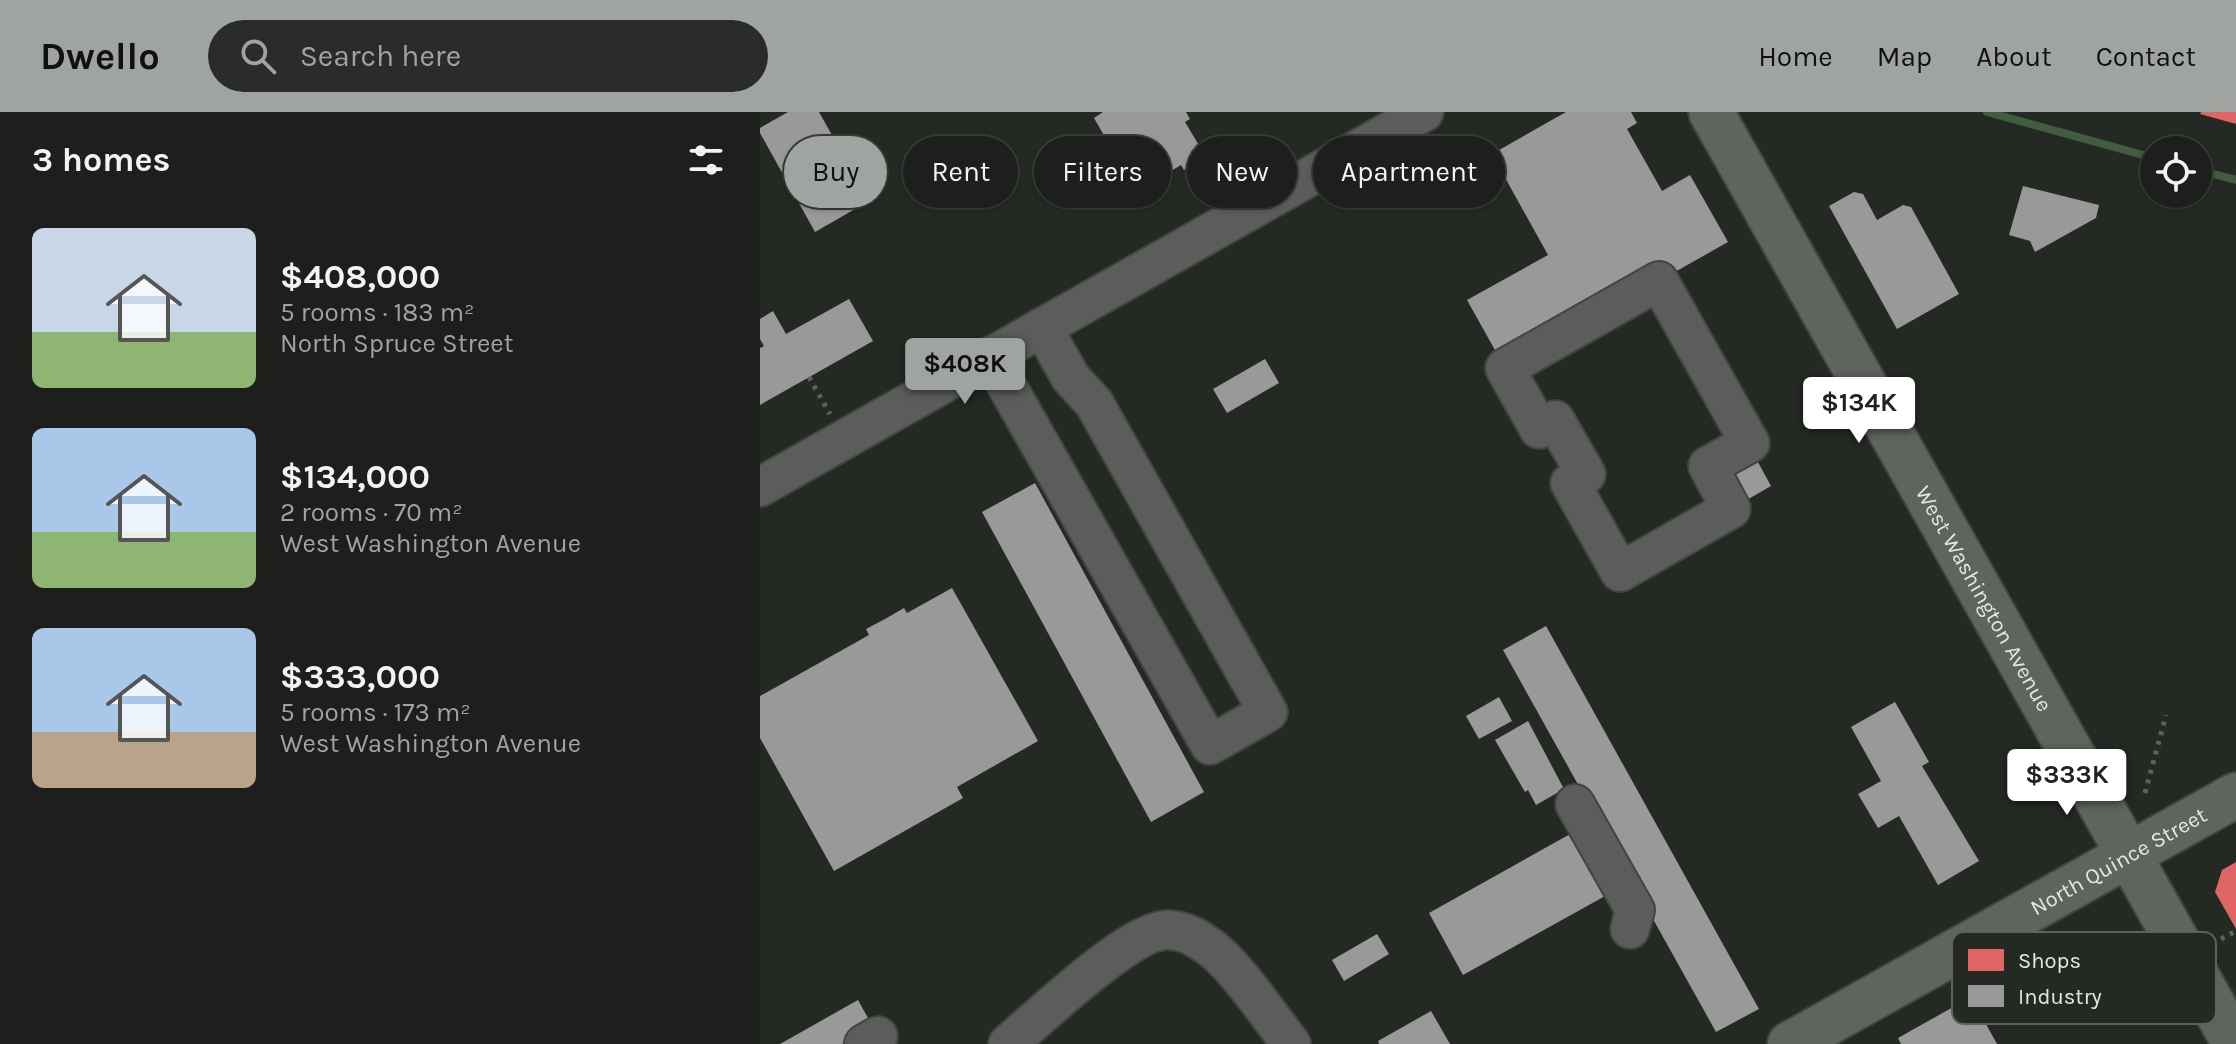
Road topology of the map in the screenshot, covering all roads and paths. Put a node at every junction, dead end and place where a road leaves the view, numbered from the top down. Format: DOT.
graph roads {
  1 [pos="1424,112"];
  2 [pos="1711,112"];
  3 [pos="1659,281"];
  4 [pos="1042,327"];
  5 [pos="990,356"];
  6 [pos="809,377"];
  7 [pos="830,415"];
  8 [pos="760,487"];
  9 [pos="2166,715"];
  10 [pos="2145,793"];
  11 [pos="2236,795"];
  12 [pos="1575,804"];
  13 [pos="2128,855"];
  14 [pos="1630,929"];
  15 [pos="2236,931"];
  16 [pos="1990,932"];
  17 [pos="2172,932"];
  18 [pos="2221,939"];
  19 [pos="1952,953"];
  20 [pos="2216,1010"];
  21 [pos="1008,1044"];
  22 [pos="1291,1044"];
  23 [pos="1790,1044"];
  24 [pos="2235,1044"];
  1 -- 4 [label="street"];
  2 -- 13 [label="main road, West Washington Avenue"];
  3 -- 3 [label="street"];
  4 -- 5 [label="street"];
  4 -- 5 [label="street"];
  5 -- 8 [label="street"];
  6 -- 7 [label="path"];
  9 -- 10 [label="path"];
  11 -- 13 [label="main road, North Quince Street"];
  12 -- 14 [label="street"];
  13 -- 16 [label="main road, North Quince Street"];
  13 -- 17 [label="main road, West Washington Avenue"];
  15 -- 18 [label="path"];
  19 -- 23 [label="main road, North Quince Street"];
  20 -- 24 [label="main road, West Washington Avenue"];
  21 -- 22 [label="street"];
}
